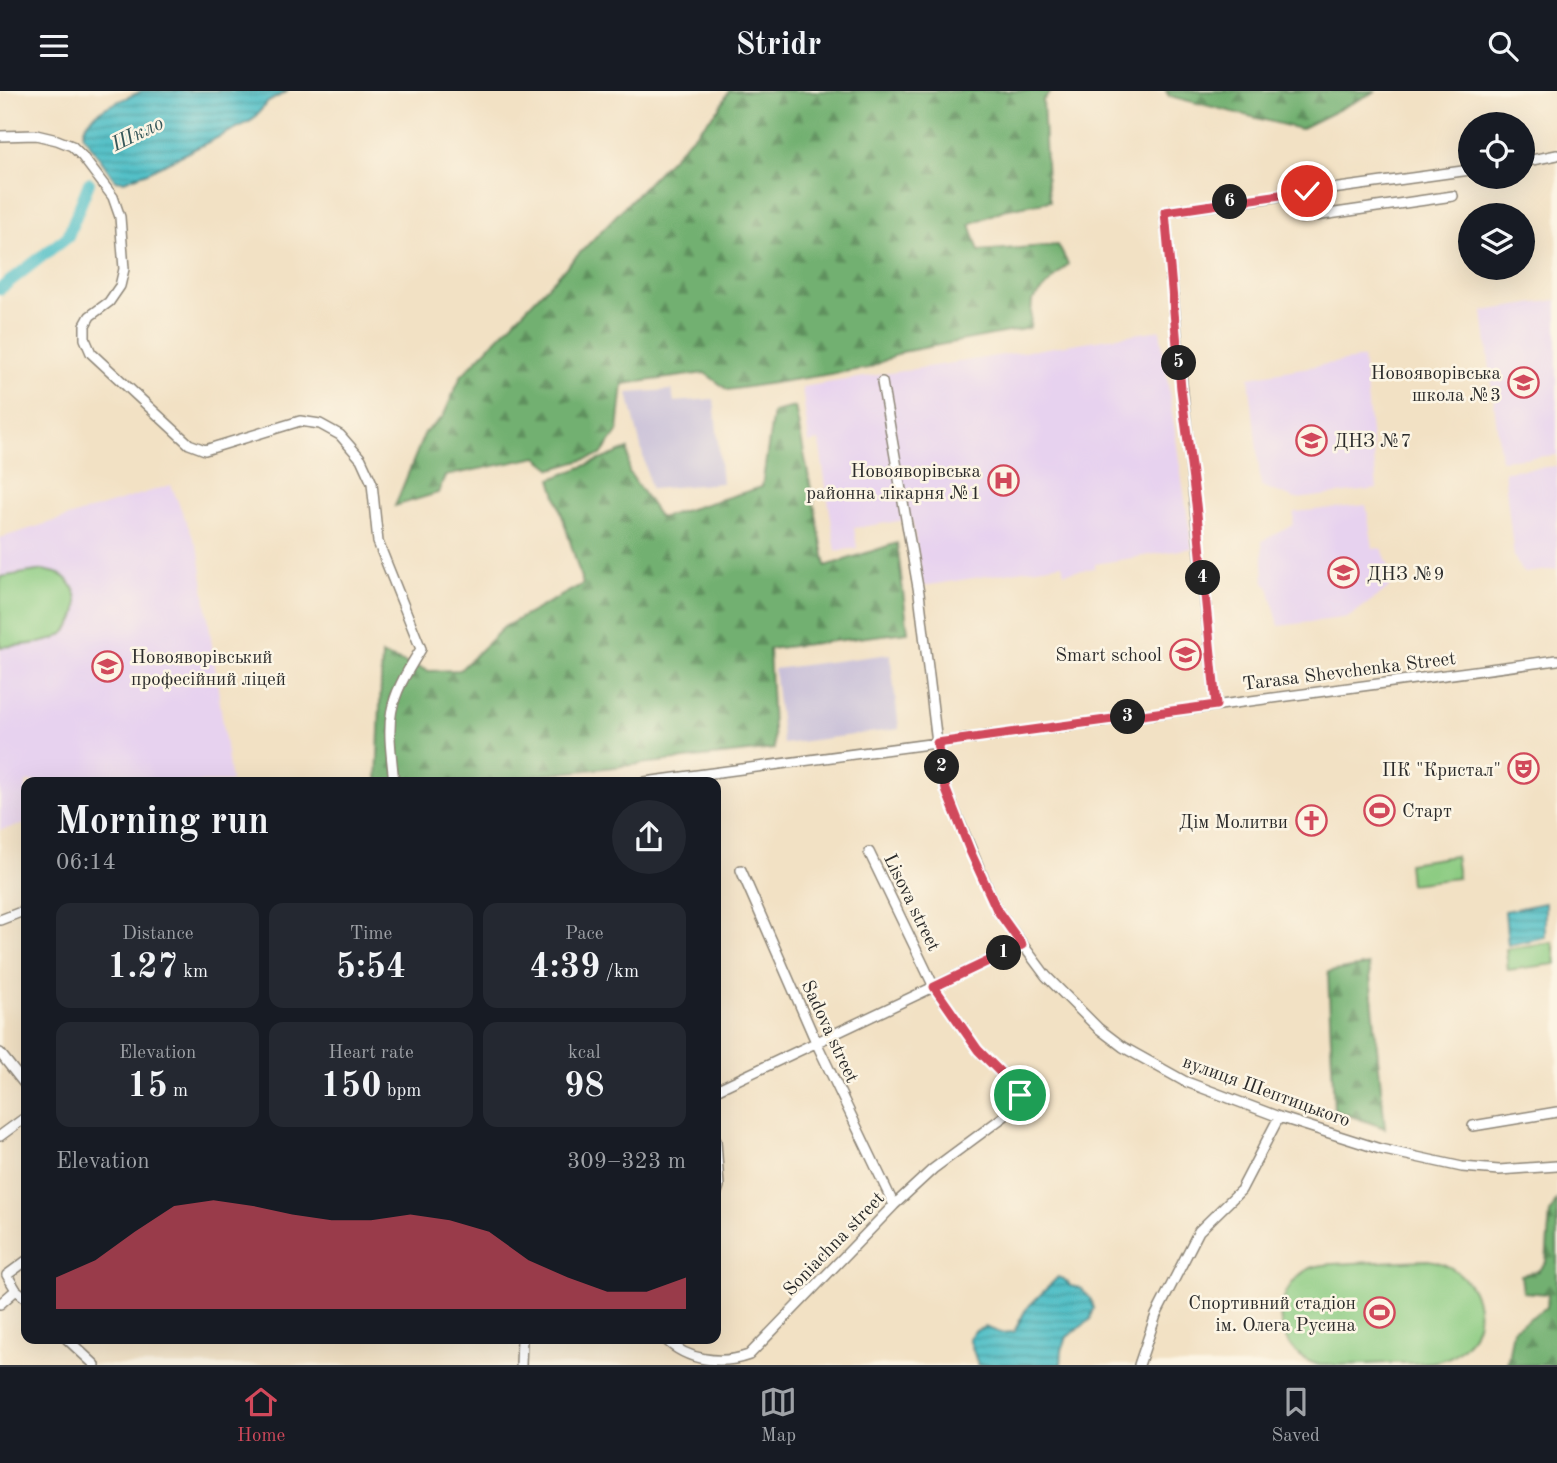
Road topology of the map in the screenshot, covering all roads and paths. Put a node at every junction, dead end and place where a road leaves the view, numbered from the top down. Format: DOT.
graph roads {
  1 [pos="0,136"];
  2 [pos="1557,155"];
  3 [pos="1535,159"];
  4 [pos="1458,172"];
  5 [pos="1298,193"];
  6 [pos="1453,196"];
  7 [pos="882,381"];
  8 [pos="1557,660"];
  9 [pos="1216,705"];
  10 [pos="937,743"];
  11 [pos="393,777"];
  12 [pos="682,777"];
  13 [pos="869,852"];
  14 [pos="741,870"];
  15 [pos="21,912"];
  16 [pos="0,920"];
  17 [pos="1022,945"];
  18 [pos="934,987"];
  19 [pos="816,1042"];
  20 [pos="0,1053"];
  21 [pos="21,1080"];
  22 [pos="721,1088"];
  23 [pos="1020,1102"];
  24 [pos="1557,1112"];
  25 [pos="1279,1117"];
  26 [pos="21,1121"];
  27 [pos="1474,1126"];
  28 [pos="0,1136"];
  29 [pos="1557,1166"];
  30 [pos="894,1205"];
  31 [pos="21,1263"];
  32 [pos="3,1271"];
  33 [pos="16,1290"];
  34 [pos="21,1294"];
  35 [pos="0,1304"];
  36 [pos="72,1344"];
  37 [pos="522,1344"];
  38 [pos="673,1344"];
  39 [pos="95,1365"];
  40 [pos="521,1365"];
  41 [pos="1139,1365"];
  1 -- 11 [label="street"];
  2 -- 3 [label="street"];
  4 -- 5 [label="street"];
  5 -- 6 [label="street"];
  5 -- 9 [label="street"];
  7 -- 10 [label="street, вулиця Шептицького"];
  8 -- 9 [label="street, Tarasa Shevchenka Street"];
  9 -- 10 [label="street, Tarasa Shevchenka Street"];
  10 -- 12 [label="street, Tarasa Shevchenka Street"];
  10 -- 17 [label="street, вулиця Шептицького"];
  13 -- 18 [label="street, Lisova street"];
  14 -- 19 [label="street, Sadova street"];
  15 -- 16 [label="street"];
  17 -- 18 [label="street"];
  17 -- 25 [label="street, вулиця Шептицького"];
  18 -- 19 [label="street"];
  18 -- 23 [label="street, Lisova street"];
  19 -- 22 [label="street"];
  19 -- 30 [label="street, Sadova street"];
  20 -- 21 [label="street"];
  23 -- 30 [label="street, Soniachna street"];
  24 -- 27 [label="street"];
  25 -- 29 [label="street, вулиця Шептицького"];
  25 -- 41 [label="street"];
  26 -- 28 [label="street"];
  30 -- 38 [label="street, Soniachna street"];
  31 -- 32 [label="street"];
  32 -- 33 [label="street"];
  33 -- 34 [label="street"];
  33 -- 35 [label="street"];
  36 -- 39 [label="street"];
  37 -- 40 [label="street"];
}
